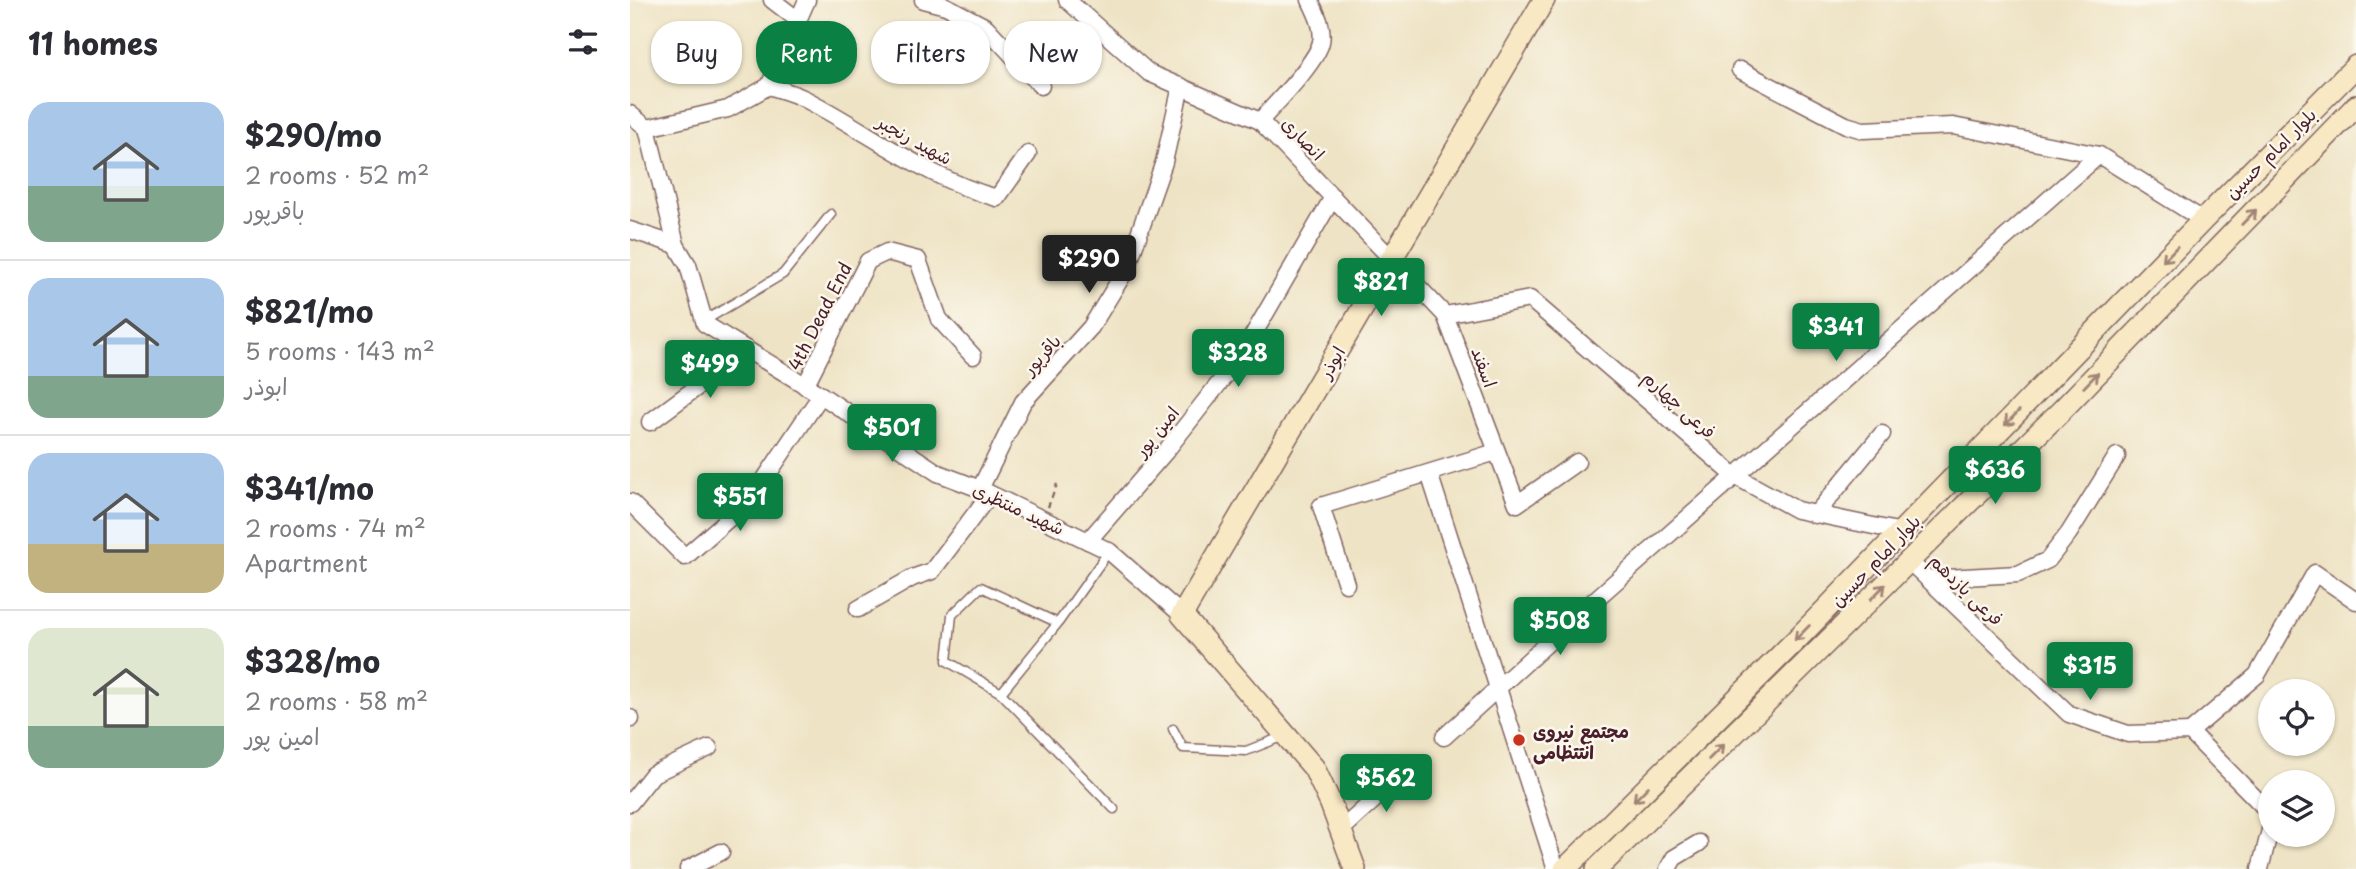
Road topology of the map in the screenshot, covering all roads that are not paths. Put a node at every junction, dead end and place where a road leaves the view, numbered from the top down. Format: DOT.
graph roads {
  1 [pos="772,0"];
  2 [pos="807,0"];
  3 [pos="923,0"];
  4 [pos="1067,0"];
  5 [pos="1310,0"];
  6 [pos="1544,0"];
  7 [pos="798,20"];
  8 [pos="2356,66"];
  9 [pos="1740,70"];
  10 [pos="769,86"];
  11 [pos="1041,86"];
  12 [pos="1181,86"];
  13 [pos="2356,106"];
  14 [pos="630,114"];
  15 [pos="1260,121"];
  16 [pos="647,128"];
  17 [pos="1028,154"];
  18 [pos="2099,155"];
  19 [pos="1333,197"];
  20 [pos="831,214"];
  21 [pos="2203,220"];
  22 [pos="630,230"];
  23 [pos="676,245"];
  24 [pos="1392,258"];
  25 [pos="1445,315"];
  26 [pos="704,321"];
  27 [pos="742,347"];
  28 [pos="973,356"];
  29 [pos="805,386"];
  30 [pos="821,395"];
  31 [pos="650,422"];
  32 [pos="1882,434"];
  33 [pos="1496,452"];
  34 [pos="2117,456"];
  35 [pos="1577,461"];
  36 [pos="1429,473"];
  37 [pos="1735,476"];
  38 [pos="985,491"];
  39 [pos="630,502"];
  40 [pos="1815,515"];
  41 [pos="636,520"];
  42 [pos="1902,532"];
  43 [pos="1088,541"];
  44 [pos="1109,551"];
  45 [pos="1909,561"];
  46 [pos="1928,579"];
  47 [pos="1346,584"];
  48 [pos="2356,601"];
  49 [pos="858,609"];
  50 [pos="1182,615"];
  51 [pos="1058,623"];
  52 [pos="1498,688"];
  53 [pos="1001,693"];
  54 [pos="1173,729"];
  55 [pos="2190,732"];
  56 [pos="1286,735"];
  57 [pos="1444,737"];
  58 [pos="709,748"];
  59 [pos="1406,771"];
  60 [pos="2258,801"];
  61 [pos="630,803"];
  62 [pos="1114,809"];
  63 [pos="1341,830"];
  64 [pos="1699,843"];
  65 [pos="2266,847"];
  66 [pos="721,852"];
  67 [pos="688,869"];
  68 [pos="1355,869"];
  69 [pos="1556,869"];
  70 [pos="1565,869"];
  71 [pos="1597,869"];
  72 [pos="1668,869"];
  73 [pos="2260,869"];
  1 -- 7 [label="street"];
  2 -- 7 [label="street"];
  3 -- 11 [label="street"];
  4 -- 12 [label="street, انصاری"];
  5 -- 15 [label="street"];
  6 -- 24 [label="street, ابوذر"];
  7 -- 10 [label="street"];
  8 -- 21 [label="street, بلوار امام حسین"];
  9 -- 18 [label="street"];
  10 -- 16 [label="street"];
  10 -- 17 [label="street, شهید رنجبر"];
  12 -- 15 [label="street, انصاری"];
  12 -- 38 [label="street, باقرپور"];
  45 -- 13 [label="street, بلوار امام حسین, one-way"];
  14 -- 16 [label="street"];
  15 -- 19 [label="street, انصاری"];
  16 -- 23 [label="street"];
  18 -- 21 [label="street"];
  18 -- 37 [label="street"];
  19 -- 24 [label="street, انصاری"];
  19 -- 43 [label="street, امین پور"];
  20 -- 26 [label="lane"];
  21 -- 42 [label="street, بلوار امام حسین, one-way"];
  22 -- 23 [label="street"];
  23 -- 26 [label="street"];
  24 -- 25 [label="street, اسفند"];
  24 -- 50 [label="street, ابوذر"];
  25 -- 33 [label="street, اسفند"];
  25 -- 37 [label="street, فرعی چهارم"];
  26 -- 27 [label="street, شهید منتظری"];
  27 -- 29 [label="street, شهید منتظری"];
  27 -- 31 [label="street"];
  28 -- 29 [label="street, 4th Dead End"];
  29 -- 30 [label="street, شهید منتظری"];
  30 -- 38 [label="street, شهید منتظری"];
  30 -- 41 [label="street"];
  32 -- 40 [label="street"];
  33 -- 35 [label="street, اسفند"];
  33 -- 36 [label="street"];
  34 -- 46 [label="street"];
  36 -- 47 [label="street"];
  36 -- 52 [label="street"];
  37 -- 40 [label="street, فرعی چهارم"];
  37 -- 52 [label="street"];
  38 -- 43 [label="street, شهید منتظری"];
  38 -- 49 [label="street, باقرپور"];
  39 -- 41 [label="street"];
  40 -- 42 [label="street, فرعی چهارم"];
  42 -- 70 [label="street, بلوار امام حسین, one-way"];
  43 -- 44 [label="street, شهید منتظری"];
  44 -- 50 [label="street, شهید منتظری"];
  44 -- 51 [label="lane"];
  45 -- 46 [label="street, فرعی یازدهم"];
  71 -- 45 [label="street, بلوار امام حسین, one-way"];
  46 -- 55 [label="street, فرعی یازدهم"];
  48 -- 55 [label="street"];
  50 -- 56 [label="street, شهید منتظری"];
  51 -- 53 [label="lane"];
  51 -- 53 [label="lane"];
  52 -- 57 [label="street"];
  52 -- 69 [label="street"];
  53 -- 62 [label="lane"];
  54 -- 56 [label="lane"];
  55 -- 60 [label="street"];
  56 -- 63 [label="street, شهید منتظری"];
  58 -- 61 [label="street"];
  59 -- 63 [label="street"];
  63 -- 68 [label="street, شهید منتظری"];
  64 -- 72 [label="street"];
  65 -- 73 [label="street"];
  66 -- 67 [label="street"];
}
